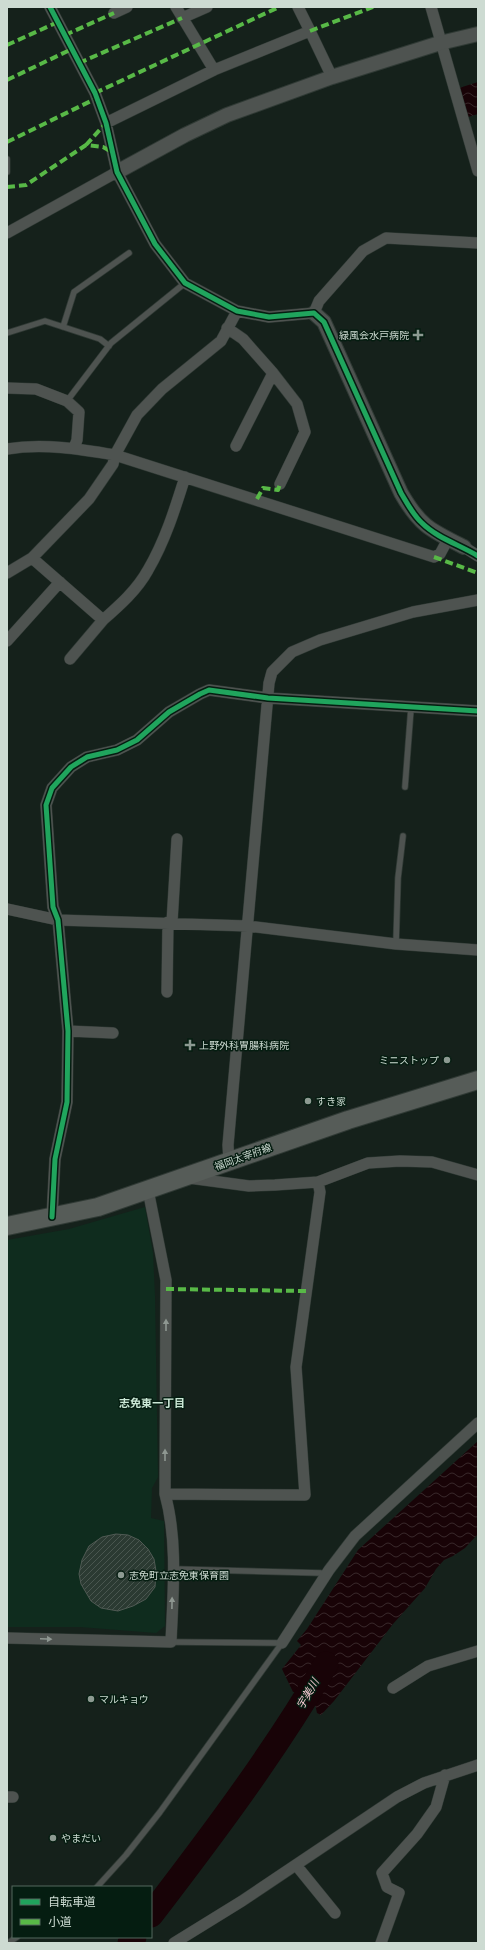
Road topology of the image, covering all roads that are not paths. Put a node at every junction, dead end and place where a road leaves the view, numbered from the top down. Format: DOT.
graph roads {
  1 [pos="50,7"];
  2 [pos="127,7"];
  3 [pos="176,7"];
  4 [pos="207,7"];
  5 [pos="298,7"];
  6 [pos="431,7"];
  7 [pos="114,13"];
  8 [pos="182,18"];
  9 [pos="310,31"];
  10 [pos="478,34"];
  11 [pos="440,43"];
  12 [pos="214,70"];
  13 [pos="332,77"];
  14 [pos="106,123"];
  15 [pos="7,159"];
  16 [pos="478,171"];
  17 [pos="7,172"];
  18 [pos="117,172"];
  19 [pos="7,233"];
  20 [pos="478,243"];
  21 [pos="129,253"];
  22 [pos="185,283"];
  23 [pos="237,311"];
  24 [pos="314,313"];
  25 [pos="63,327"];
  26 [pos="228,328"];
  27 [pos="7,333"];
  28 [pos="109,346"];
  29 [pos="273,372"];
  30 [pos="7,388"];
  31 [pos="67,401"];
  32 [pos="236,446"];
  33 [pos="74,448"];
  34 [pos="7,449"];
  35 [pos="115,454"];
  36 [pos="185,477"];
  37 [pos="280,484"];
  38 [pos="448,539"];
  39 [pos="464,547"];
  40 [pos="478,550"];
  41 [pos="478,556"];
  42 [pos="32,558"];
  43 [pos="7,573"];
  44 [pos="60,582"];
  45 [pos="478,600"];
  46 [pos="103,620"];
  47 [pos="7,641"];
  48 [pos="70,659"];
  49 [pos="268,698"];
  50 [pos="412,708"];
  51 [pos="478,711"];
  52 [pos="405,787"];
  53 [pos="403,836"];
  54 [pos="178,839"];
  55 [pos="7,909"];
  56 [pos="58,920"];
  57 [pos="170,922"];
  58 [pos="248,926"];
  59 [pos="396,944"];
  60 [pos="478,950"];
  61 [pos="167,992"];
  62 [pos="68,1031"];
  63 [pos="113,1033"];
  64 [pos="478,1080"];
  65 [pos="229,1162"];
  66 [pos="478,1175"];
  67 [pos="186,1178"];
  68 [pos="318,1182"];
  69 [pos="148,1190"];
  70 [pos="52,1217"];
  71 [pos="7,1226"];
  72 [pos="478,1423"];
  73 [pos="165,1494"];
  74 [pos="173,1569"];
  75 [pos="326,1576"];
  76 [pos="7,1638"];
  77 [pos="171,1642"];
  78 [pos="282,1643"];
  79 [pos="478,1651"];
  80 [pos="393,1688"];
  81 [pos="478,1765"];
  82 [pos="445,1775"];
  83 [pos="296,1865"];
  84 [pos="98,1886"];
  85 [pos="334,1913"];
  86 [pos="174,1943"];
  87 [pos="381,1943"];
  1 -- 14 [label="street"];
  2 -- 7 [label="street"];
  3 -- 8 [label="street"];
  4 -- 8 [label="street"];
  5 -- 9 [label="street"];
  6 -- 11 [label="street"];
  8 -- 12 [label="street"];
  9 -- 12 [label="street"];
  9 -- 13 [label="street"];
  10 -- 11 [label="street"];
  11 -- 13 [label="street"];
  11 -- 16 [label="street"];
  12 -- 14 [label="street"];
  13 -- 18 [label="street"];
  14 -- 18 [label="street"];
  15 -- 17 [label="lane"];
  18 -- 19 [label="street"];
  18 -- 22 [label="street"];
  20 -- 24 [label="street"];
  21 -- 25 [label="lane"];
  22 -- 23 [label="street"];
  22 -- 28 [label="lane"];
  23 -- 24 [label="street"];
  23 -- 26 [label="street"];
  24 -- 38 [label="street"];
  25 -- 27 [label="lane"];
  25 -- 28 [label="lane"];
  26 -- 29 [label="street"];
  26 -- 35 [label="street"];
  28 -- 31 [label="lane"];
  29 -- 32 [label="street"];
  29 -- 37 [label="street"];
  30 -- 31 [label="street"];
  31 -- 33 [label="street"];
  33 -- 34 [label="street"];
  33 -- 35 [label="street"];
  35 -- 36 [label="street"];
  35 -- 42 [label="street"];
  36 -- 38 [label="street"];
  36 -- 46 [label="street"];
  38 -- 39 [label="street"];
  39 -- 40 [label="street"];
  39 -- 41 [label="street"];
  42 -- 43 [label="street"];
  42 -- 44 [label="street"];
  44 -- 46 [label="street"];
  44 -- 47 [label="street"];
  45 -- 49 [label="street"];
  46 -- 48 [label="street"];
  49 -- 50 [label="street"];
  49 -- 56 [label="street"];
  49 -- 58 [label="street"];
  50 -- 51 [label="street"];
  50 -- 52 [label="lane"];
  53 -- 59 [label="lane"];
  54 -- 57 [label="street"];
  55 -- 56 [label="street"];
  56 -- 57 [label="street"];
  56 -- 62 [label="street"];
  57 -- 58 [label="street"];
  57 -- 61 [label="street"];
  58 -- 59 [label="street"];
  58 -- 65 [label="street"];
  59 -- 60 [label="street"];
  62 -- 63 [label="street"];
  62 -- 70 [label="street"];
  64 -- 65 [label="main road, 福岡太宰府線"];
  65 -- 67 [label="main road, 福岡太宰府線"];
  66 -- 68 [label="street"];
  67 -- 68 [label="street"];
  67 -- 69 [label="main road, 福岡太宰府線"];
  68 -- 73 [label="street"];
  69 -- 70 [label="main road, 福岡太宰府線"];
  73 -- 69 [label="street, one-way"];
  70 -- 71 [label="main road, 福岡太宰府線"];
  72 -- 75 [label="street"];
  73 -- 74 [label="street"];
  74 -- 75 [label="lane"];
  77 -- 74 [label="street, one-way"];
  75 -- 78 [label="street"];
  76 -- 77 [label="street, one-way"];
  77 -- 78 [label="lane"];
  78 -- 84 [label="lane"];
  79 -- 80 [label="street"];
  81 -- 82 [label="street"];
  82 -- 83 [label="street"];
  82 -- 87 [label="street"];
  83 -- 85 [label="street"];
  83 -- 86 [label="street"];
}
